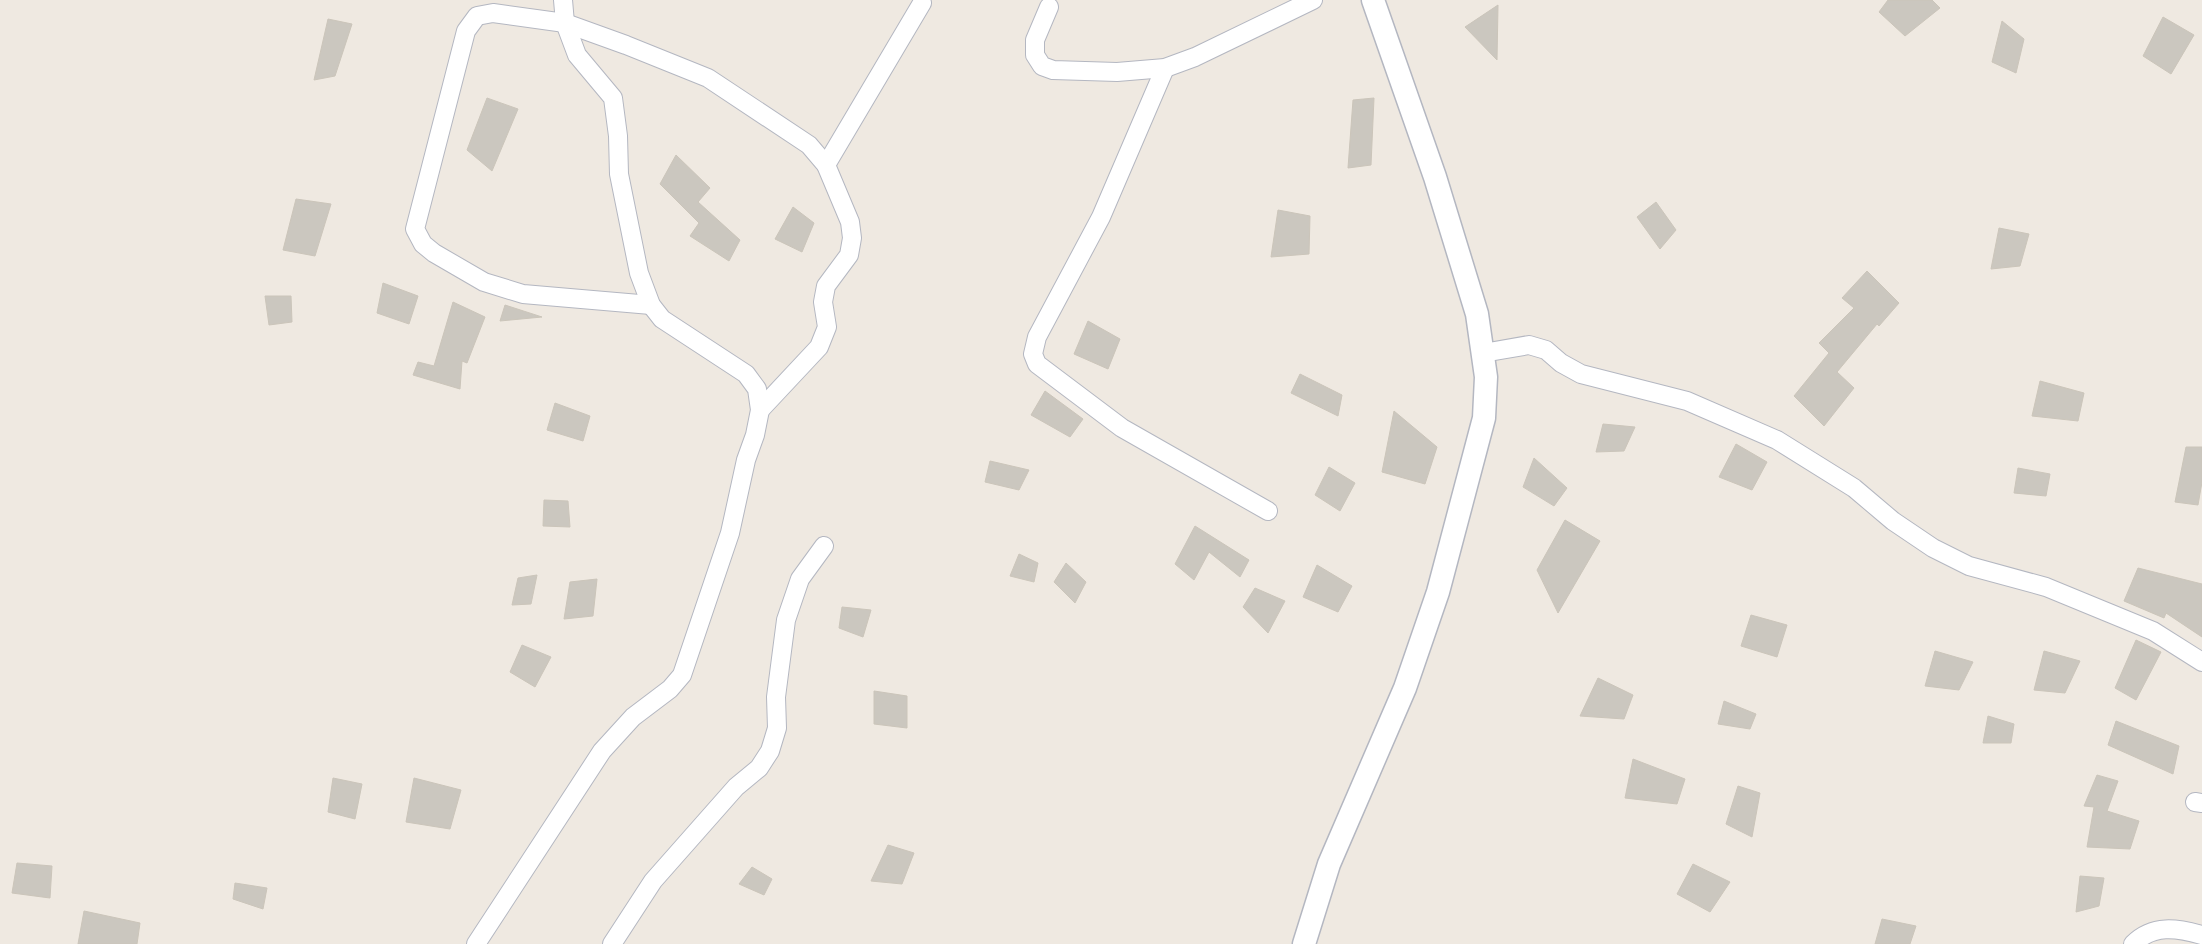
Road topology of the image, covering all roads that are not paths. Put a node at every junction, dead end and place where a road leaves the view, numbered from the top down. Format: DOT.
graph roads {
  1 [pos="563,0"];
  2 [pos="1313,0"];
  3 [pos="1373,0"];
  4 [pos="922,3"];
  5 [pos="1049,8"];
  6 [pos="565,23"];
  7 [pos="1165,68"];
  8 [pos="826,165"];
  9 [pos="651,305"];
  10 [pos="1483,353"];
  11 [pos="760,410"];
  12 [pos="1268,511"];
  13 [pos="824,546"];
  14 [pos="2202,662"];
  15 [pos="2202,935"];
  16 [pos="476,944"];
  17 [pos="612,944"];
  18 [pos="1304,944"];
  19 [pos="2133,944"];
  1 -- 6 [label="street"];
  2 -- 7 [label="street"];
  3 -- 10 [label="street"];
  4 -- 8 [label="street"];
  5 -- 7 [label="street"];
  6 -- 8 [label="street"];
  6 -- 9 [label="street"];
  6 -- 9 [label="street"];
  7 -- 12 [label="street"];
  8 -- 11 [label="street"];
  9 -- 11 [label="street"];
  10 -- 14 [label="street"];
  10 -- 18 [label="street"];
  11 -- 16 [label="street"];
  13 -- 17 [label="street"];
  15 -- 19 [label="street"];
}
